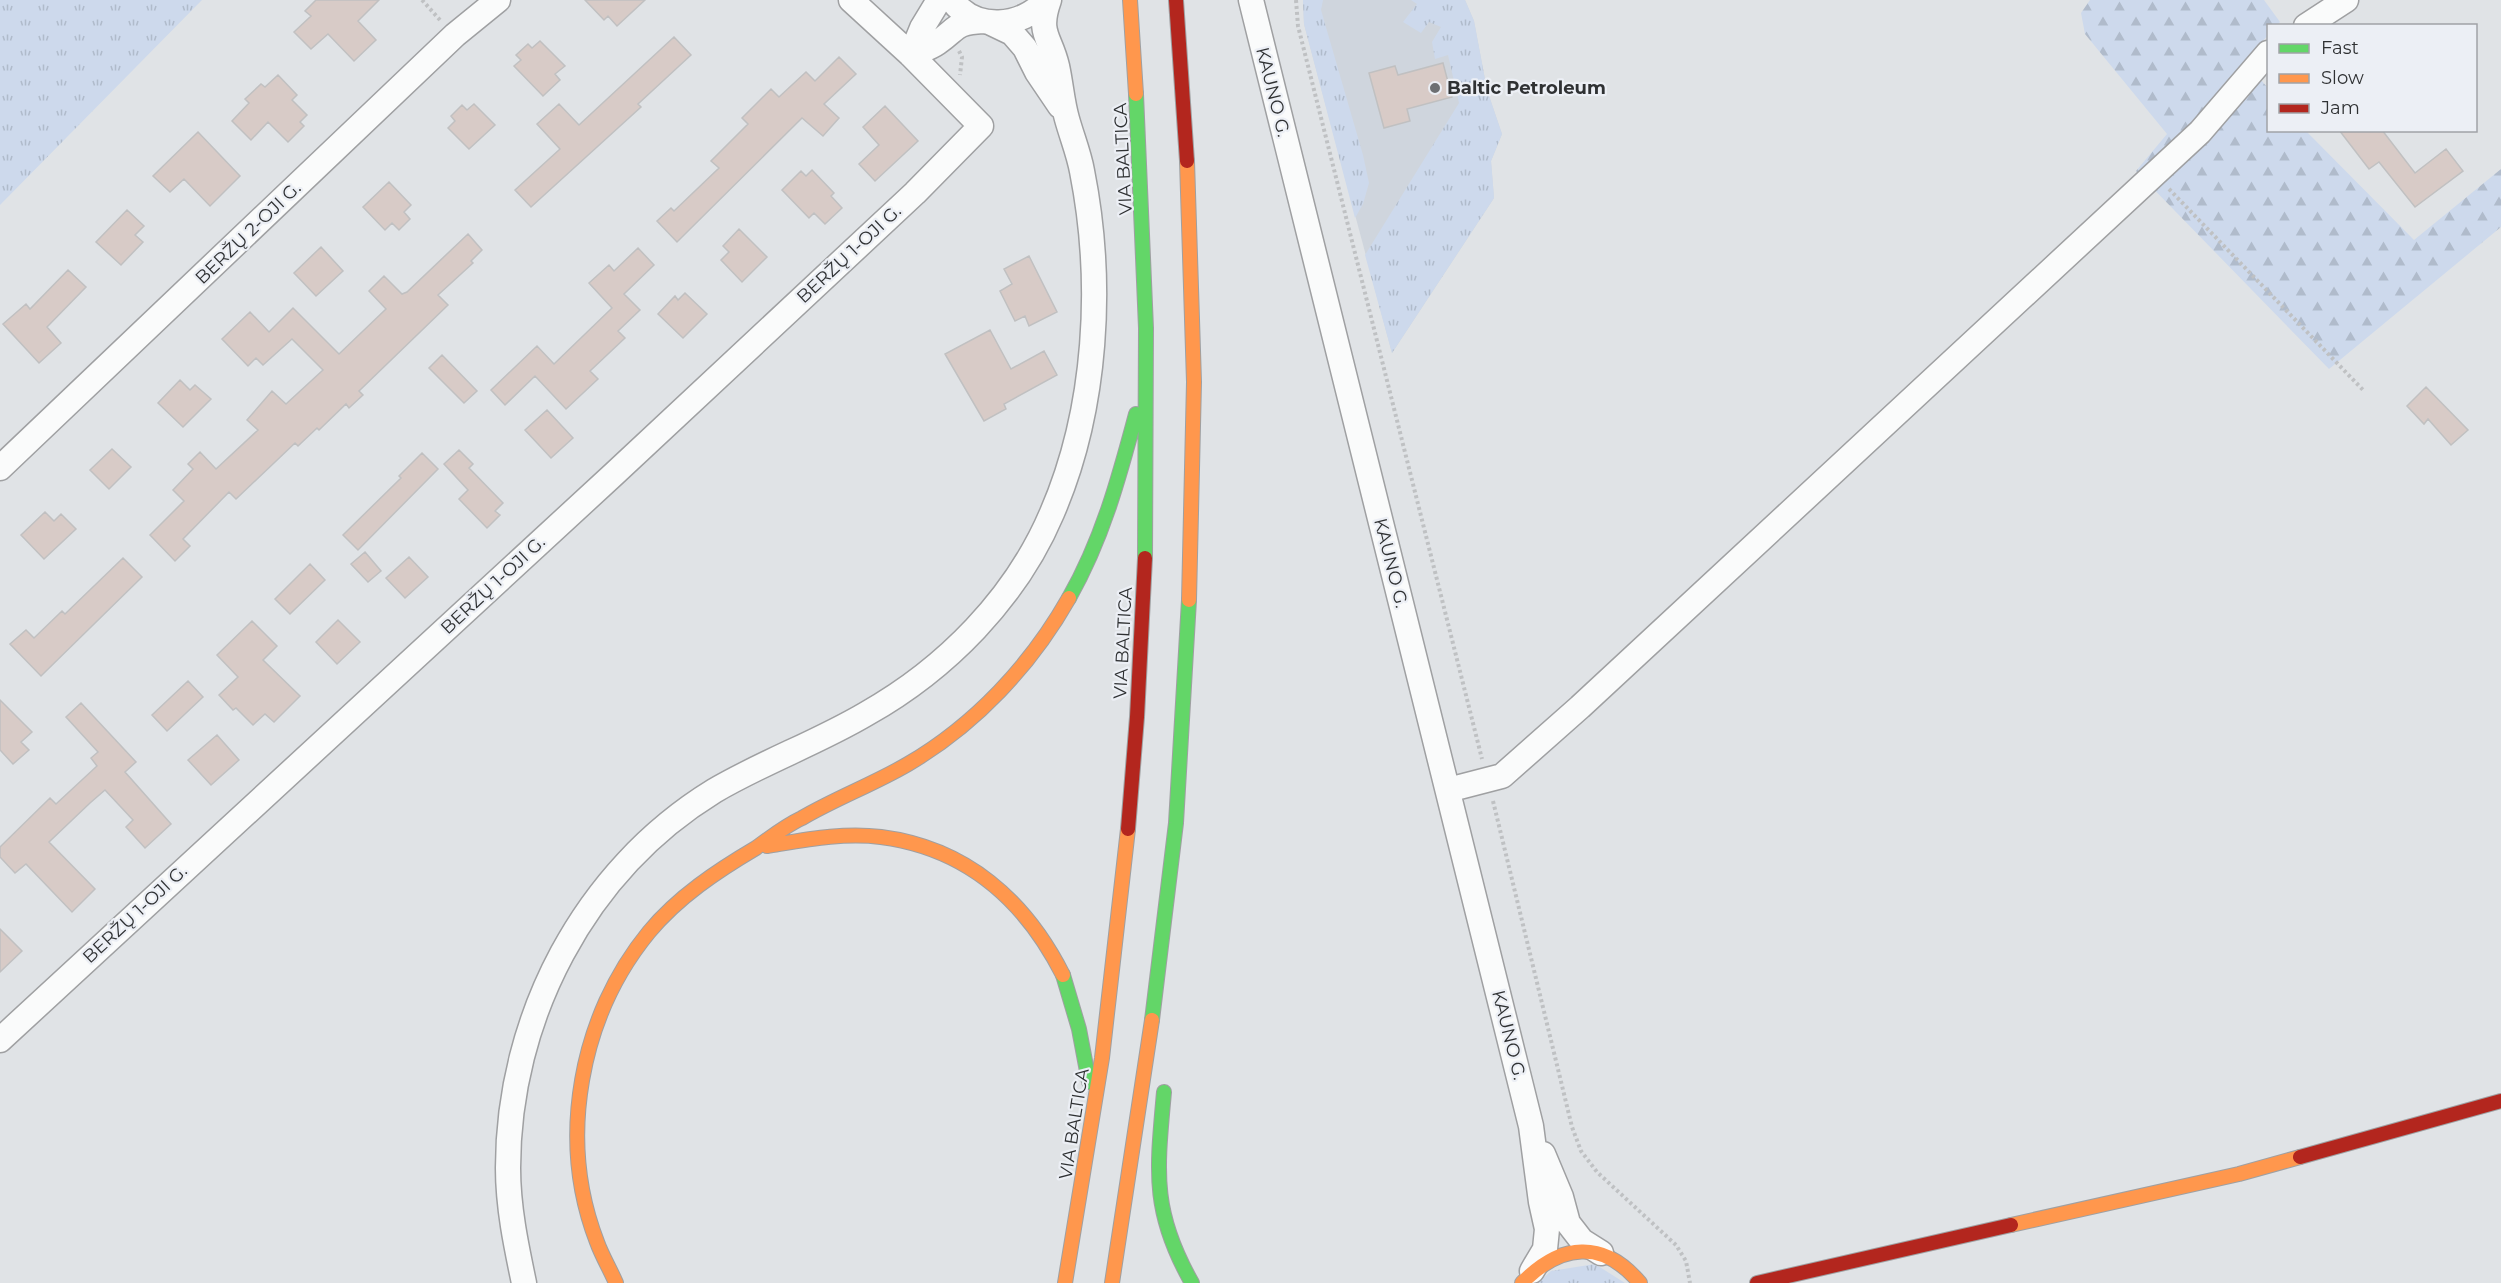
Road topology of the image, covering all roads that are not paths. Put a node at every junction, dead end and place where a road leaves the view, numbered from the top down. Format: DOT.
graph roads {
  1 [pos="498,0"];
  2 [pos="851,0"];
  3 [pos="939,0"];
  4 [pos="952,0"];
  5 [pos="1047,0"];
  6 [pos="1130,0"];
  7 [pos="1176,0"];
  8 [pos="1251,0"];
  9 [pos="2346,0"];
  10 [pos="986,21"];
  11 [pos="2310,24"];
  12 [pos="2267,54"];
  13 [pos="911,55"];
  14 [pos="1066,116"];
  15 [pos="1147,377"];
  16 [pos="0,468"];
  17 [pos="1448,790"];
  18 [pos="756,848"];
  19 [pos="1171,869"];
  20 [pos="1173,962"];
  21 [pos="0,1040"];
  22 [pos="1165,1079"];
  23 [pos="2501,1101"];
  24 [pos="1094,1114"];
  25 [pos="1532,1126"];
  26 [pos="1601,1253"];
  27 [pos="1527,1277"];
  28 [pos="1640,1280"];
  29 [pos="524,1283"];
  30 [pos="616,1283"];
  31 [pos="1065,1283"];
  32 [pos="1112,1283"];
  33 [pos="1192,1283"];
  34 [pos="1744,1283"];
  35 [pos="1758,1283"];
  1 -- 16 [label="street, BERŽŲ 2-OJI G."];
  2 -- 13 [label="street"];
  3 -- 13 [label="street"];
  4 -- 10 [label="street"];
  5 -- 10 [label="street"];
  5 -- 14 [label="street"];
  6 -- 15 [label="main road, VIA BALTICA"];
  7 -- 19 [label="main road"];
  8 -- 17 [label="street, KAUNO G."];
  9 -- 11 [label="street"];
  10 -- 13 [label="street"];
  10 -- 14 [label="street"];
  12 -- 17 [label="street"];
  13 -- 21 [label="street, BERŽŲ 1-OJI G."];
  14 -- 29 [label="street"];
  15 -- 18 [label="main road"];
  15 -- 24 [label="main road, VIA BALTICA"];
  17 -- 25 [label="street, KAUNO G."];
  18 -- 24 [label="main road"];
  18 -- 30 [label="main road"];
  19 -- 20 [label="main road"];
  19 -- 32 [label="main road"];
  22 -- 33 [label="main road"];
  23 -- 35 [label="main road"];
  24 -- 31 [label="main road, VIA BALTICA"];
  25 -- 26 [label="street, KAUNO G."];
  25 -- 27 [label="street, KAUNO G."];
  26 -- 27 [label="main road"];
  26 -- 28 [label="main road"];
  34 -- 35 [label="main road"];
}
